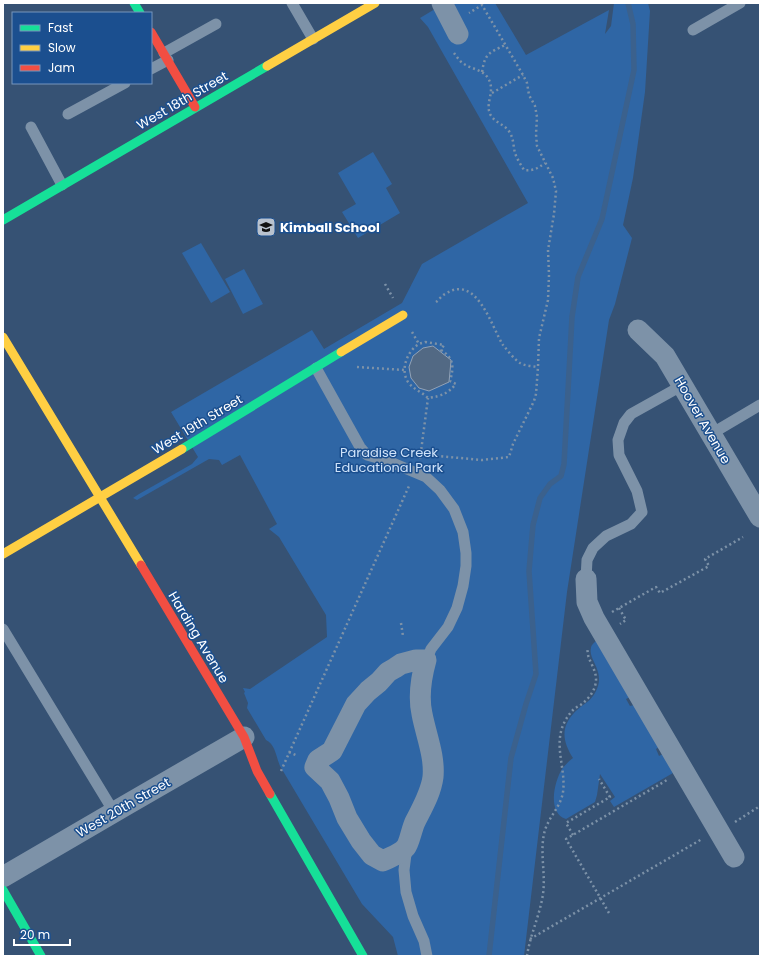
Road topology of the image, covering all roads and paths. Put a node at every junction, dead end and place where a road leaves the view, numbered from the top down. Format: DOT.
graph roads {
  1 [pos="134,3"];
  2 [pos="292,3"];
  3 [pos="375,3"];
  4 [pos="442,3"];
  5 [pos="740,3"];
  6 [pos="482,4"];
  7 [pos="139,12"];
  8 [pos="216,24"];
  9 [pos="693,30"];
  10 [pos="152,34"];
  11 [pos="454,35"];
  12 [pos="313,39"];
  13 [pos="505,44"];
  14 [pos="166,57"];
  15 [pos="152,68"];
  16 [pos="482,72"];
  17 [pos="523,76"];
  18 [pos="123,84"];
  19 [pos="492,94"];
  20 [pos="195,107"];
  21 [pos="68,114"];
  22 [pos="31,127"];
  23 [pos="545,163"];
  24 [pos="62,185"];
  25 [pos="3,220"];
  26 [pos="436,302"];
  27 [pos="403,315"];
  28 [pos="638,330"];
  29 [pos="3,337"];
  30 [pos="6,350"];
  31 [pos="355,367"];
  32 [pos="538,367"];
  33 [pos="316,368"];
  34 [pos="404,370"];
  35 [pos="683,385"];
  36 [pos="428,398"];
  37 [pos="760,405"];
  38 [pos="711,434"];
  39 [pos="422,451"];
  40 [pos="415,472"];
  41 [pos="100,497"];
  42 [pos="760,517"];
  43 [pos="743,537"];
  44 [pos="3,554"];
  45 [pos="586,579"];
  46 [pos="619,608"];
  47 [pos="402,623"];
  48 [pos="599,628"];
  49 [pos="3,629"];
  50 [pos="403,636"];
  51 [pos="426,660"];
  52 [pos="422,713"];
  53 [pos="244,737"];
  54 [pos="432,760"];
  55 [pos="683,770"];
  56 [pos="280,772"];
  57 [pos="599,779"];
  58 [pos="760,806"];
  59 [pos="114,812"];
  60 [pos="719,831"];
  61 [pos="573,835"];
  62 [pos="407,847"];
  63 [pos="734,857"];
  64 [pos="3,877"];
  65 [pos="3,890"];
  66 [pos="600,898"];
  67 [pos="608,913"];
  68 [pos="530,939"];
  69 [pos="41,956"];
  70 [pos="363,956"];
  71 [pos="427,956"];
  72 [pos="527,956"];
  1 -- 7 [label="street"];
  2 -- 12 [label="lane"];
  3 -- 12 [label="street, West 18th Street"];
  4 -- 11 [label="street"];
  5 -- 9 [label="lane"];
  6 -- 11 [label="path"];
  6 -- 13 [label="path"];
  8 -- 14 [label="lane"];
  10 -- 14 [label="street"];
  11 -- 16 [label="path"];
  12 -- 20 [label="street, West 18th Street"];
  13 -- 16 [label="path"];
  13 -- 17 [label="path"];
  14 -- 15 [label="lane"];
  14 -- 20 [label="street"];
  16 -- 19 [label="path"];
  17 -- 19 [label="path"];
  17 -- 23 [label="path"];
  18 -- 21 [label="lane"];
  19 -- 23 [label="path"];
  20 -- 24 [label="street, West 18th Street"];
  22 -- 24 [label="lane"];
  23 -- 32 [label="path"];
  24 -- 25 [label="street, West 18th Street"];
  26 -- 32 [label="path"];
  27 -- 33 [label="street, West 19th Street"];
  28 -- 35 [label="street, Hoover Avenue"];
  29 -- 30 [label="street, Harding Avenue"];
  30 -- 41 [label="street, Harding Avenue"];
  31 -- 34 [label="path"];
  32 -- 39 [label="path"];
  33 -- 40 [label="lane"];
  33 -- 41 [label="street, West 19th Street"];
  34 -- 36 [label="path"];
  34 -- 36 [label="path"];
  35 -- 38 [label="street, Hoover Avenue"];
  35 -- 45 [label="lane"];
  36 -- 39 [label="path"];
  37 -- 38 [label="lane"];
  38 -- 42 [label="street, Hoover Avenue"];
  39 -- 40 [label="path"];
  40 -- 51 [label="lane"];
  40 -- 56 [label="path"];
  41 -- 44 [label="street, West 19th Street"];
  41 -- 53 [label="street, Harding Avenue"];
  43 -- 46 [label="path"];
  45 -- 48 [label="street"];
  46 -- 48 [label="path"];
  46 -- 48 [label="path"];
  47 -- 50 [label="path"];
  48 -- 55 [label="street"];
  48 -- 68 [label="path"];
  49 -- 59 [label="lane"];
  51 -- 52 [label="lane"];
  51 -- 62 [label="street"];
  52 -- 54 [label="street"];
  53 -- 59 [label="street, West 20th Street"];
  53 -- 70 [label="street, Harding Avenue"];
  54 -- 62 [label="lane"];
  55 -- 60 [label="street"];
  55 -- 61 [label="path"];
  57 -- 61 [label="path"];
  58 -- 60 [label="path"];
  59 -- 64 [label="street, West 20th Street"];
  60 -- 63 [label="street"];
  60 -- 66 [label="path"];
  61 -- 66 [label="path"];
  62 -- 71 [label="lane"];
  65 -- 69 [label="street"];
  66 -- 67 [label="path"];
  66 -- 68 [label="path"];
  68 -- 72 [label="path"];
}
